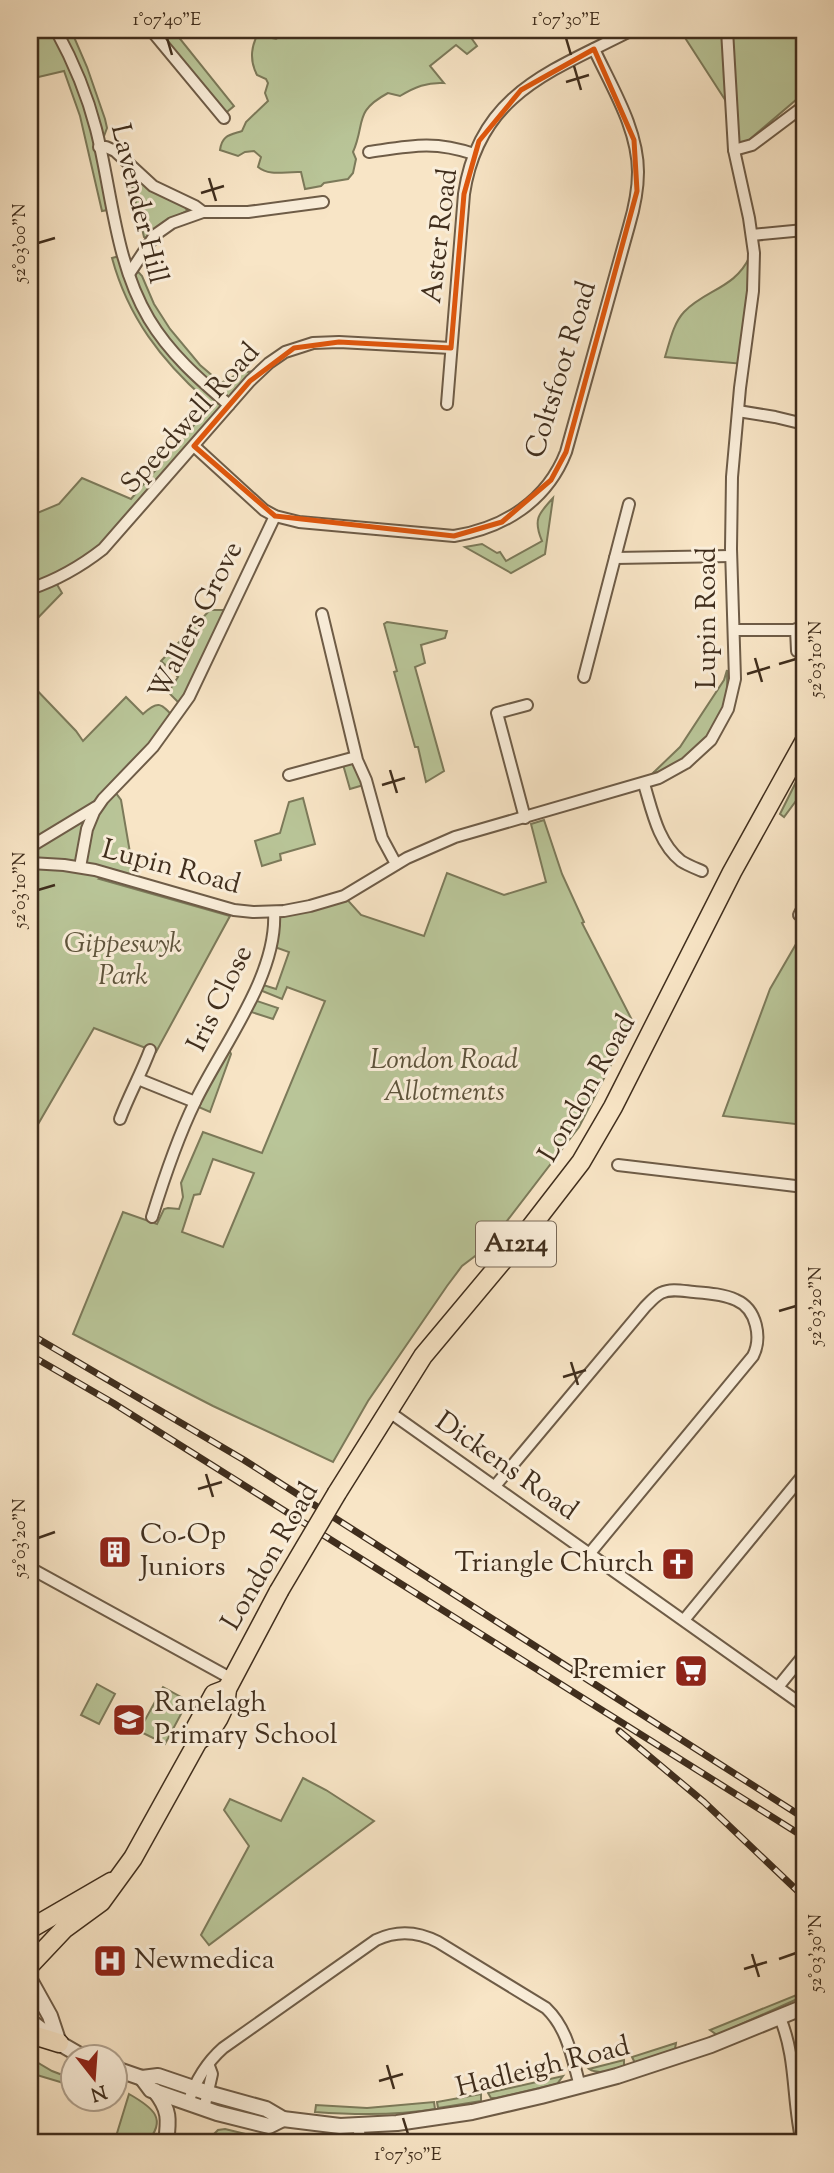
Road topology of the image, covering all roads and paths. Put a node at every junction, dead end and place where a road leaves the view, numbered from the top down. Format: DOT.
graph roads {
  1 [pos="34,30"];
  2 [pos="56,30"];
  3 [pos="151,30"];
  4 [pos="632,30"];
  5 [pos="727,30"];
  6 [pos="30,33"];
  7 [pos="594,49"];
  8 [pos="804,106"];
  9 [pos="224,118"];
  10 [pos="100,147"];
  11 [pos="734,150"];
  12 [pos="369,152"];
  13 [pos="474,154"];
  14 [pos="323,202"];
  15 [pos="203,212"];
  16 [pos="804,230"];
  17 [pos="752,235"];
  18 [pos="129,274"];
  19 [pos="451,348"];
  20 [pos="447,404"];
  21 [pos="229,405"];
  22 [pos="738,411"];
  23 [pos="804,424"];
  24 [pos="194,446"];
  25 [pos="629,504"];
  26 [pos="275,516"];
  27 [pos="731,556"];
  28 [pos="615,558"];
  29 [pos="30,589"];
  30 [pos="322,614"];
  31 [pos="800,629"];
  32 [pos="734,630"];
  33 [pos="797,651"];
  34 [pos="584,677"];
  35 [pos="527,705"];
  36 [pos="804,742"];
  37 [pos="356,757"];
  38 [pos="289,775"];
  39 [pos="643,784"];
  40 [pos="98,805"];
  41 [pos="525,818"];
  42 [pos="30,846"];
  43 [pos="30,863"];
  44 [pos="396,864"];
  45 [pos="80,867"];
  46 [pos="702,871"];
  47 [pos="274,912"];
  48 [pos="150,1050"];
  49 [pos="138,1079"];
  50 [pos="195,1102"];
  51 [pos="120,1119"];
  52 [pos="618,1165"];
  53 [pos="804,1187"];
  54 [pos="152,1217"];
  55 [pos="388,1410"];
  56 [pos="804,1474"];
  57 [pos="495,1486"];
  58 [pos="590,1553"];
  59 [pos="30,1568"];
  60 [pos="684,1620"];
  61 [pos="804,1655"];
  62 [pos="229,1684"];
  63 [pos="778,1687"];
  64 [pos="804,1706"];
  65 [pos="117,1879"];
  66 [pos="60,1910"];
  67 [pos="30,1912"];
  68 [pos="30,1929"];
  69 [pos="30,1965"];
  70 [pos="30,1980"];
  71 [pos="804,2007"];
  72 [pos="780,2018"];
  73 [pos="30,2021"];
  74 [pos="30,2035"];
  75 [pos="59,2043"];
  76 [pos="209,2066"];
  77 [pos="130,2074"];
  78 [pos="142,2078"];
  79 [pos="580,2086"];
  80 [pos="193,2088"];
  81 [pos="155,2091"];
  82 [pos="208,2093"];
  83 [pos="188,2103"];
  84 [pos="204,2109"];
  85 [pos="283,2119"];
  86 [pos="358,2126"];
  87 [pos="166,2143"];
  88 [pos="361,2143"];
  89 [pos="802,2143"];
  1 -- 6 [label="street"];
  2 -- 10 [label="street, Lavender Hill"];
  3 -- 9 [label="street"];
  4 -- 7 [label="street, Aster Road"];
  5 -- 11 [label="street, Lupin Road"];
  7 -- 13 [label="street, Aster Road"];
  7 -- 26 [label="street, Coltsfoot Road"];
  8 -- 11 [label="street"];
  10 -- 15 [label="street"];
  10 -- 18 [label="street, Lavender Hill"];
  11 -- 17 [label="street, Lupin Road"];
  12 -- 13 [label="street"];
  13 -- 19 [label="street, Aster Road"];
  14 -- 15 [label="street"];
  15 -- 18 [label="street"];
  16 -- 17 [label="street"];
  17 -- 22 [label="street, Lupin Road"];
  18 -- 21 [label="street, Lavender Hill"];
  19 -- 20 [label="street, Aster Road"];
  19 -- 21 [label="street, Speedwell Road"];
  21 -- 24 [label="street, Speedwell Road"];
  22 -- 23 [label="street"];
  22 -- 27 [label="street, Lupin Road"];
  24 -- 26 [label="street, Coltsfoot Road"];
  24 -- 29 [label="street, Speedwell Road"];
  25 -- 28 [label="street"];
  26 -- 40 [label="street, Wallers Grove"];
  27 -- 28 [label="street"];
  27 -- 32 [label="street, Lupin Road"];
  28 -- 34 [label="street"];
  30 -- 37 [label="street"];
  31 -- 32 [label="street"];
  31 -- 33 [label="street"];
  32 -- 39 [label="street, Lupin Road"];
  35 -- 41 [label="street"];
  36 -- 55 [label="main road, London Road / A1214"];
  37 -- 38 [label="street"];
  37 -- 44 [label="street"];
  39 -- 41 [label="street, Lupin Road"];
  39 -- 46 [label="street"];
  40 -- 42 [label="street, Wallers Grove"];
  40 -- 45 [label="street, Wallers Grove"];
  41 -- 44 [label="street, Lupin Road"];
  43 -- 45 [label="street"];
  44 -- 47 [label="street, Lupin Road"];
  45 -- 47 [label="street, Lupin Road"];
  47 -- 50 [label="street, Iris Close"];
  48 -- 49 [label="street, Iris Close"];
  49 -- 50 [label="street"];
  49 -- 51 [label="street, Iris Close"];
  50 -- 54 [label="street, Iris Close"];
  52 -- 53 [label="street"];
  55 -- 57 [label="street, Dickens Road"];
  55 -- 62 [label="main road, London Road / A1214, bridge"];
  56 -- 60 [label="street"];
  57 -- 58 [label="street, Dickens Road"];
  57 -- 58 [label="street"];
  58 -- 60 [label="street, Dickens Road"];
  59 -- 62 [label="street"];
  60 -- 63 [label="street, Dickens Road"];
  61 -- 63 [label="street"];
  62 -- 65 [label="main road, London Road"];
  63 -- 64 [label="street, Dickens Road"];
  65 -- 66 [label="main road, London Road"];
  65 -- 69 [label="main road, London Road"];
  66 -- 67 [label="main road"];
  66 -- 68 [label="main road, London Road"];
  70 -- 75 [label="street"];
  71 -- 72 [label="street, Hadleigh Road"];
  72 -- 79 [label="street, Hadleigh Road"];
  72 -- 89 [label="street"];
  73 -- 75 [label="street"];
  74 -- 75 [label="main road"];
  76 -- 79 [label="street"];
  76 -- 80 [label="street"];
  76 -- 82 [label="street"];
  77 -- 78 [label="street, Hadleigh Road"];
  78 -- 80 [label="street, Hadleigh Road"];
  78 -- 81 [label="street, Hadleigh Road"];
  79 -- 86 [label="street, Hadleigh Road"];
  80 -- 82 [label="street, Hadleigh Road"];
  80 -- 83 [label="street"];
  81 -- 83 [label="street, Hadleigh Road"];
  81 -- 87 [label="street"];
  82 -- 84 [label="street"];
  82 -- 85 [label="street, Hadleigh Road"];
  83 -- 84 [label="street, Hadleigh Road"];
  84 -- 85 [label="street, Hadleigh Road"];
  85 -- 86 [label="street, Hadleigh Road"];
  86 -- 88 [label="street"];
}
